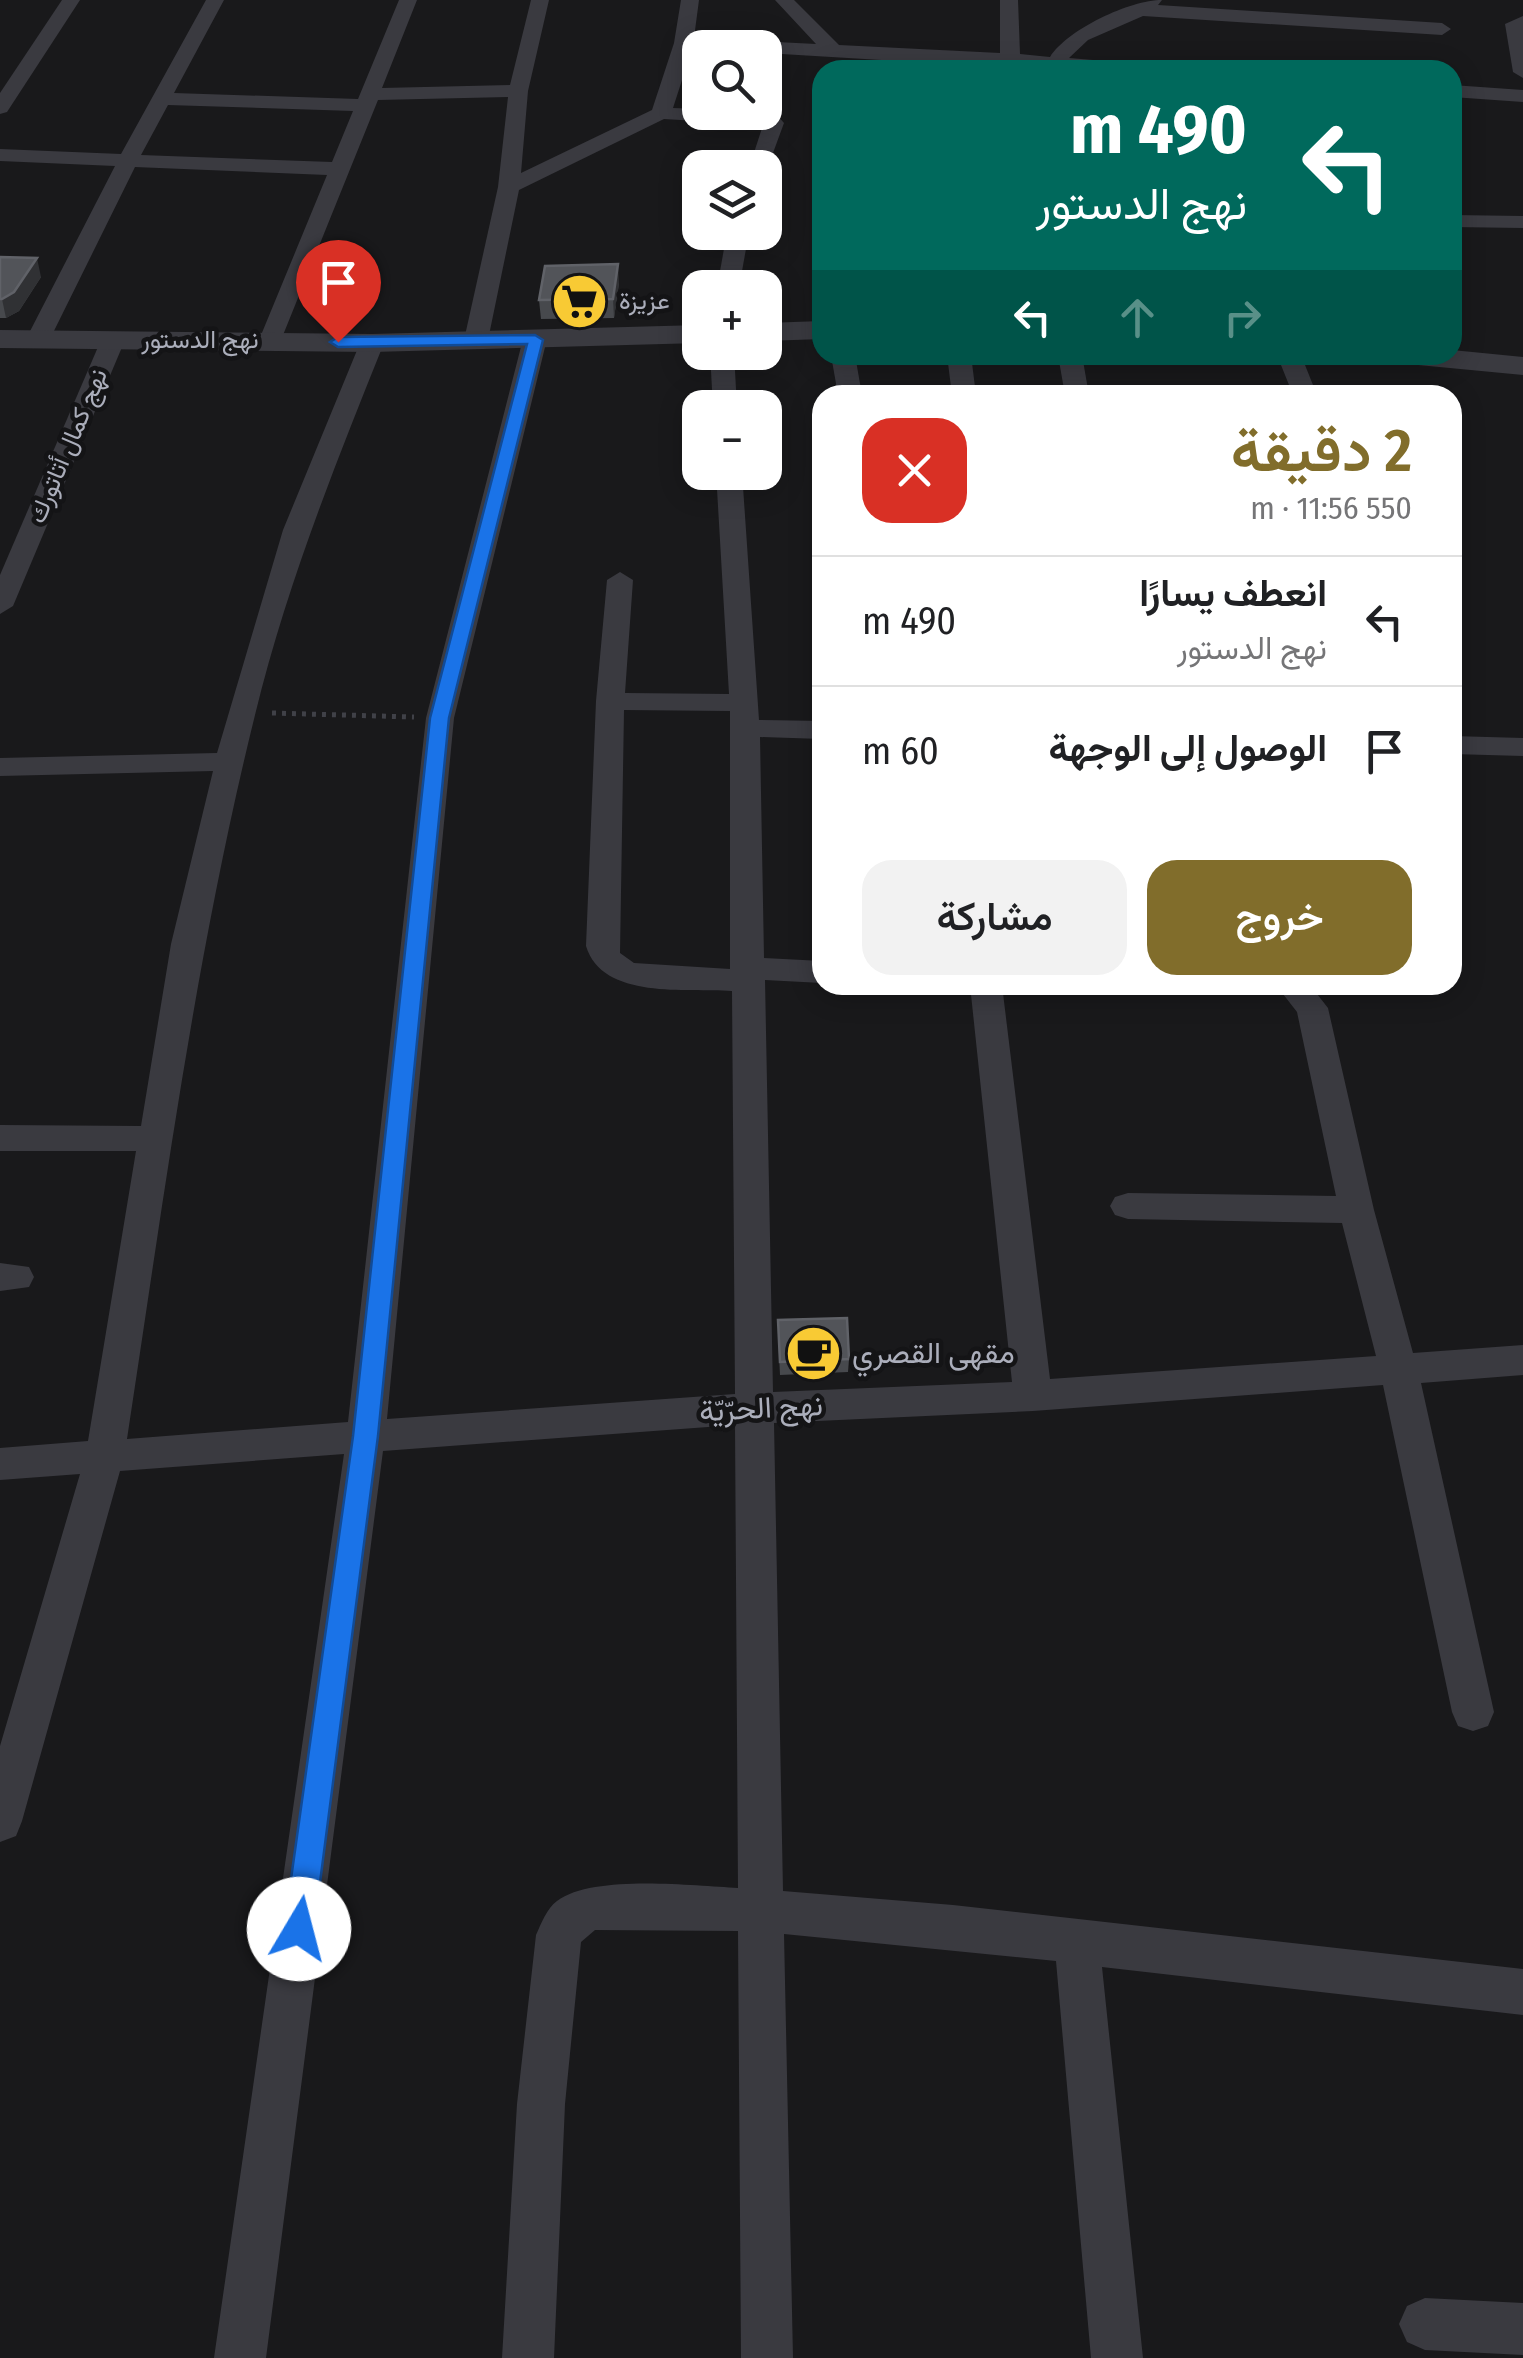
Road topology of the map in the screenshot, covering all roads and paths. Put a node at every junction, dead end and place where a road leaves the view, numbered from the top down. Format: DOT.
graph roads {
  1 [pos="71,0"];
  2 [pos="216,0"];
  3 [pos="408,0"];
  4 [pos="540,0"];
  5 [pos="690,0"];
  6 [pos="784,0"];
  7 [pos="1009,0"];
  8 [pos="1148,5"];
  9 [pos="1523,22"];
  10 [pos="1442,29"];
  11 [pos="686,30"];
  12 [pos="782,47"];
  13 [pos="682,49"];
  14 [pos="832,49"];
  15 [pos="1010,58"];
  16 [pos="1022,60"];
  17 [pos="1059,60"];
  18 [pos="1523,72"];
  19 [pos="518,91"];
  20 [pos="1462,92"];
  21 [pos="1523,96"];
  22 [pos="162,99"];
  23 [pos="368,100"];
  24 [pos="0,108"];
  25 [pos="661,113"];
  26 [pos="765,150"];
  27 [pos="0,156"];
  28 [pos="128,160"];
  29 [pos="340,169"];
  30 [pos="510,187"];
  31 [pos="1462,221"];
  32 [pos="1523,222"];
  33 [pos="812,330"];
  34 [pos="782,331"];
  35 [pos="682,335"];
  36 [pos="38,338"];
  37 [pos="0,339"];
  38 [pos="112,340"];
  39 [pos="271,340"];
  40 [pos="476,340"];
  41 [pos="535,340"];
  42 [pos="372,343"];
  43 [pos="1462,360"];
  44 [pos="1523,366"];
  45 [pos="730,490"];
  46 [pos="620,580"];
  47 [pos="0,606"];
  48 [pos="610,701"];
  49 [pos="241,712"];
  50 [pos="744,715"];
  51 [pos="440,718"];
  52 [pos="812,728"];
  53 [pos="1462,745"];
  54 [pos="1523,747"];
  55 [pos="230,762"];
  56 [pos="0,767"];
  57 [pos="812,972"];
  58 [pos="746,974"];
  59 [pos="987,995"];
  60 [pos="1301,995"];
  61 [pos="0,1138"];
  62 [pos="154,1139"];
  63 [pos="1128,1206"];
  64 [pos="1356,1210"];
  65 [pos="1523,1360"];
  66 [pos="1398,1366"];
  67 [pos="1032,1396"];
  68 [pos="755,1408"];
  69 [pos="366,1436"];
  70 [pos="105,1456"];
  71 [pos="0,1464"];
  72 [pos="1473,1712"];
  73 [pos="0,1821"];
  74 [pos="761,1911"];
  75 [pos="1077,1942"];
  76 [pos="1523,1992"];
  77 [pos="1425,2324"];
  78 [pos="1523,2329"];
  79 [pos="240,2358"];
  80 [pos="528,2358"];
  81 [pos="767,2358"];
  82 [pos="1117,2358"];
  1 -- 24 [label="street"];
  2 -- 22 [label="street"];
  3 -- 23 [label="street"];
  4 -- 19 [label="street"];
  5 -- 11 [label="street"];
  6 -- 14 [label="street"];
  7 -- 15 [label="street"];
  8 -- 10 [label="street"];
  8 -- 17 [label="street"];
  9 -- 18 [label="street"];
  12 -- 14 [label="street"];
  13 -- 25 [label="street"];
  14 -- 15 [label="street"];
  15 -- 16 [label="street"];
  19 -- 23 [label="street"];
  19 -- 30 [label="street"];
  20 -- 21 [label="street"];
  22 -- 23 [label="street"];
  22 -- 28 [label="street"];
  23 -- 29 [label="street"];
  25 -- 26 [label="street"];
  25 -- 30 [label="street"];
  27 -- 28 [label="street"];
  28 -- 29 [label="street"];
  28 -- 36 [label="street"];
  29 -- 39 [label="street"];
  30 -- 40 [label="street"];
  31 -- 32 [label="street"];
  33 -- 34 [label="street"];
  35 -- 41 [label="street, نهج الدستور"];
  36 -- 37 [label="street, نهج الدستور"];
  36 -- 38 [label="street, نهج الدستور"];
  38 -- 39 [label="street, نهج الدستور"];
  38 -- 47 [label="street, نهج كمال أتاتورك"];
  39 -- 42 [label="street, نهج الدستور"];
  40 -- 41 [label="street, نهج الدستور"];
  40 -- 42 [label="street, نهج الدستور"];
  41 -- 51 [label="street"];
  42 -- 49 [label="street"];
  43 -- 44 [label="street"];
  45 -- 50 [label="street"];
  46 -- 48 [label="street"];
  48 -- 50 [label="street"];
  48 -- 58 [label="street"];
  49 -- 51 [label="path"];
  49 -- 55 [label="street"];
  50 -- 52 [label="street"];
  50 -- 58 [label="street"];
  51 -- 69 [label="street"];
  53 -- 54 [label="street"];
  55 -- 56 [label="street"];
  55 -- 62 [label="street"];
  57 -- 58 [label="street"];
  58 -- 68 [label="street"];
  59 -- 67 [label="street"];
  60 -- 64 [label="street"];
  61 -- 62 [label="street"];
  62 -- 70 [label="street"];
  63 -- 64 [label="street"];
  64 -- 66 [label="street"];
  65 -- 66 [label="street, نهج الحرّيّة"];
  66 -- 67 [label="street, نهج الحرّيّة"];
  66 -- 72 [label="street"];
  67 -- 68 [label="street, نهج الحرّيّة"];
  68 -- 69 [label="street, نهج الحرّيّة"];
  68 -- 74 [label="street"];
  69 -- 70 [label="street, نهج الحرّيّة"];
  69 -- 79 [label="street"];
  70 -- 71 [label="street, نهج الحرّيّة"];
  70 -- 73 [label="street"];
  74 -- 75 [label="street"];
  74 -- 80 [label="street"];
  74 -- 81 [label="street"];
  75 -- 76 [label="street"];
  75 -- 82 [label="street"];
  77 -- 78 [label="street"];
}
